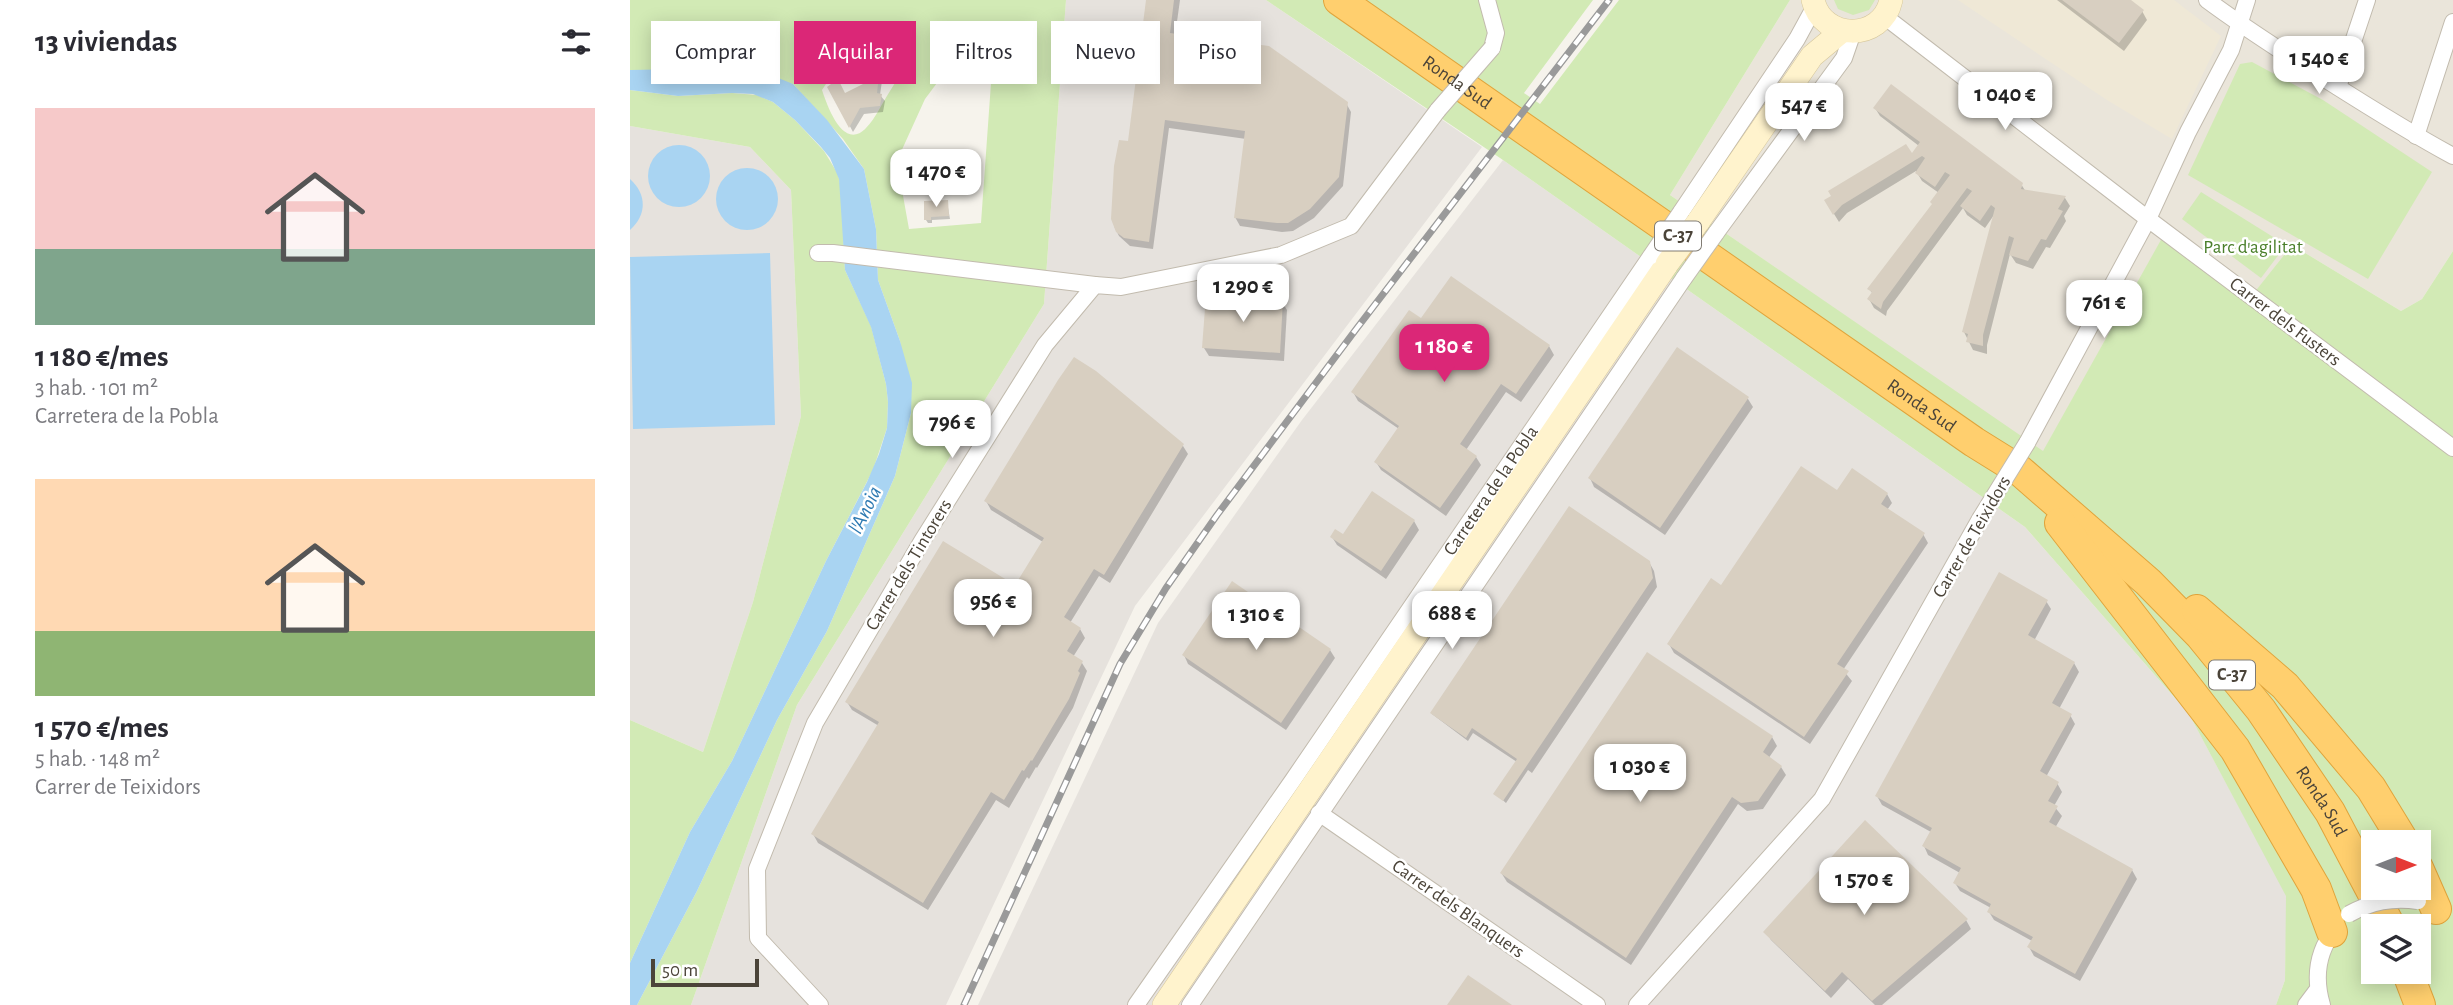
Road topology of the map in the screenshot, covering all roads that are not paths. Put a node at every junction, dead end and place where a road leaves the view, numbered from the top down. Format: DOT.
graph roads {
  1 [pos="1339,0"];
  2 [pos="1487,0"];
  3 [pos="2207,0"];
  4 [pos="2248,0"];
  5 [pos="2367,0"];
  6 [pos="1816,8"];
  7 [pos="1888,8"];
  8 [pos="2453,22"];
  9 [pos="2239,24"];
  10 [pos="1848,32"];
  11 [pos="1812,56"];
  12 [pos="2338,87"];
  13 [pos="2416,136"];
  14 [pos="2453,156"];
  15 [pos="2148,219"];
  16 [pos="1698,222"];
  17 [pos="826,253"];
  18 [pos="1667,266"];
  19 [pos="1095,285"];
  20 [pos="2453,448"];
  21 [pos="2023,456"];
  22 [pos="1320,813"];
  23 [pos="2397,830"];
  24 [pos="2436,911"];
  25 [pos="2384,914"];
  26 [pos="2340,923"];
  27 [pos="2412,984"];
  28 [pos="2320,997"];
  29 [pos="820,1005"];
  30 [pos="1136,1005"];
  31 [pos="1164,1005"];
  32 [pos="1190,1005"];
  33 [pos="1597,1005"];
  34 [pos="1637,1005"];
  35 [pos="2306,1005"];
  36 [pos="2420,1005"];
  1 -- 21 [label="highway, Ronda Sud / C-37"];
  2 -- 19 [label="street, bridge"];
  3 -- 9 [label="street"];
  4 -- 9 [label="street, Carrer de Teixidors"];
  5 -- 12 [label="street"];
  6 -- 10 [label="street"];
  6 -- 11 [label="street, Carretera de la Pobla"];
  6 -- 16 [label="street, Carretera de la Pobla"];
  7 -- 10 [label="street"];
  7 -- 15 [label="street, Carrer dels Fusters"];
  8 -- 13 [label="street"];
  9 -- 12 [label="street"];
  9 -- 15 [label="street, Carrer de Teixidors"];
  10 -- 11 [label="street, Carretera de la Pobla"];
  10 -- 16 [label="street, Carretera de la Pobla"];
  11 -- 16 [label="street, Carretera de la Pobla"];
  12 -- 13 [label="street"];
  13 -- 14 [label="street"];
  15 -- 20 [label="street, Carrer dels Fusters"];
  15 -- 21 [label="street, Carrer de Teixidors"];
  16 -- 18 [label="street, Carretera de la Pobla, bridge"];
  17 -- 19 [label="street"];
  18 -- 22 [label="street, Carretera de la Pobla"];
  18 -- 30 [label="street, Carretera de la Pobla"];
  18 -- 31 [label="street, Carretera de la Pobla"];
  19 -- 29 [label="street, Carrer dels Tintorers"];
  21 -- 23 [label="highway, C-37"];
  21 -- 25 [label="highway, Ronda Sud / C-37"];
  21 -- 26 [label="highway, C-37"];
  21 -- 34 [label="street, Carrer de Teixidors, bridge"];
  22 -- 32 [label="street, Carretera de la Pobla"];
  22 -- 33 [label="street, Carrer dels Blanquers"];
  24 -- 26 [label="street, bridge"];
  26 -- 28 [label="street"];
  27 -- 36 [label="highway"];
  28 -- 35 [label="street"];
}
